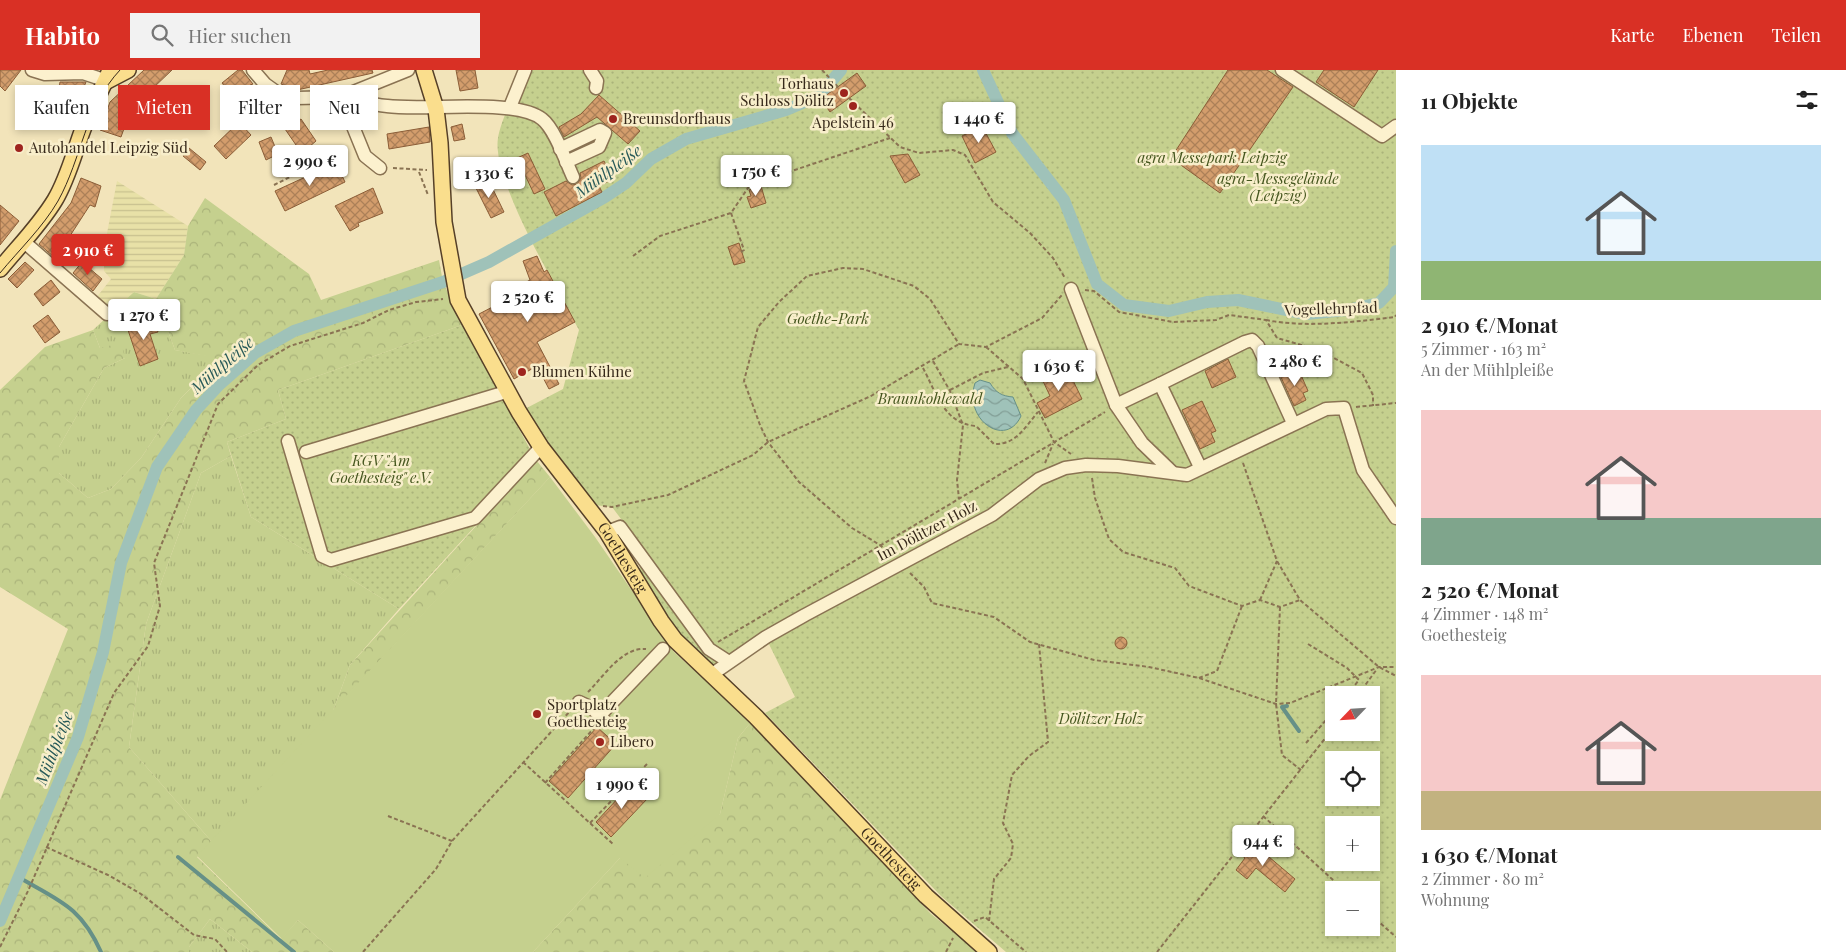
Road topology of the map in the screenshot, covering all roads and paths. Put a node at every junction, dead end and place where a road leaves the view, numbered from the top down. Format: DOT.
graph roads {
  1 [pos="32,70"];
  2 [pos="128,70"];
  3 [pos="254,70"];
  4 [pos="408,70"];
  5 [pos="424,70"];
  6 [pos="525,70"];
  7 [pos="590,70"];
  8 [pos="822,70"];
  9 [pos="1282,70"];
  10 [pos="108,75"];
  11 [pos="371,85"];
  12 [pos="838,87"];
  13 [pos="596,88"];
  14 [pos="310,98"];
  15 [pos="849,98"];
  16 [pos="378,104"];
  17 [pos="510,107"];
  18 [pos="436,109"];
  19 [pos="1396,126"];
  20 [pos="355,130"];
  21 [pos="890,138"];
  22 [pos="360,142"];
  23 [pos="560,149"];
  24 [pos="566,162"];
  25 [pos="380,168"];
  26 [pos="441,170"];
  27 [pos="573,177"];
  28 [pos="274,185"];
  29 [pos="731,213"];
  30 [pos="23,241"];
  31 [pos="741,252"];
  32 [pos="633,256"];
  33 [pos="0,269"];
  34 [pos="1071,289"];
  35 [pos="456,294"];
  36 [pos="107,314"];
  37 [pos="1396,315"];
  38 [pos="1266,320"];
  39 [pos="959,344"];
  40 [pos="986,347"];
  41 [pos="933,361"];
  42 [pos="1008,366"];
  43 [pos="923,367"];
  44 [pos="1160,384"];
  45 [pos="950,391"];
  46 [pos="506,392"];
  47 [pos="1396,403"];
  48 [pos="1116,405"];
  49 [pos="1373,406"];
  50 [pos="1344,408"];
  51 [pos="1038,412"];
  52 [pos="1293,423"];
  53 [pos="963,425"];
  54 [pos="288,440"];
  55 [pos="768,442"];
  56 [pos="1054,442"];
  57 [pos="541,447"];
  58 [pos="1239,451"];
  59 [pos="306,452"];
  60 [pos="1086,465"];
  61 [pos="1200,467"];
  62 [pos="1172,472"];
  63 [pos="1039,479"];
  64 [pos="959,500"];
  65 [pos="585,504"];
  66 [pos="1396,518"];
  67 [pos="607,532"];
  68 [pos="880,545"];
  69 [pos="1277,561"];
  70 [pos="899,564"];
  71 [pos="1260,600"];
  72 [pos="1300,600"];
  73 [pos="1242,606"];
  74 [pos="1280,607"];
  75 [pos="1039,644"];
  76 [pos="1308,644"];
  77 [pos="663,649"];
  78 [pos="708,649"];
  79 [pos="729,662"];
  80 [pos="1379,667"];
  81 [pos="1396,667"];
  82 [pos="710,675"];
  83 [pos="1396,676"];
  84 [pos="1355,677"];
  85 [pos="1199,678"];
  86 [pos="1354,686"];
  87 [pos="1365,686"];
  88 [pos="579,702"];
  89 [pos="1276,704"];
  90 [pos="602,718"];
  91 [pos="1325,721"];
  92 [pos="1325,739"];
  93 [pos="1306,743"];
  94 [pos="523,762"];
  95 [pos="648,763"];
  96 [pos="1301,770"];
  97 [pos="545,783"];
  98 [pos="388,816"];
  99 [pos="1263,816"];
  100 [pos="590,823"];
  101 [pos="452,841"];
  102 [pos="614,845"];
  103 [pos="46,847"];
  104 [pos="1334,881"];
  105 [pos="989,922"];
  106 [pos="1380,922"];
  107 [pos="959,926"];
  108 [pos="1396,937"];
  109 [pos="0,947"];
  110 [pos="227,952"];
  111 [pos="363,952"];
  112 [pos="946,952"];
  113 [pos="989,952"];
  114 [pos="1026,952"];
  115 [pos="1157,952"];
  1 -- 10 [label="street"];
  2 -- 10 [label="main road"];
  3 -- 14 [label="street"];
  4 -- 11 [label="street"];
  5 -- 18 [label="main road, Goethesteig"];
  6 -- 17 [label="street"];
  7 -- 13 [label="street"];
  8 -- 12 [label="path"];
  9 -- 19 [label="street"];
  10 -- 30 [label="main road"];
  15 -- 21 [label="path"];
  16 -- 18 [label="street"];
  17 -- 18 [label="street"];
  17 -- 23 [label="street"];
  18 -- 26 [label="main road, Goethesteig"];
  20 -- 22 [label="street"];
  21 -- 29 [label="path"];
  21 -- 34 [label="path"];
  22 -- 25 [label="street"];
  22 -- 28 [label="path"];
  23 -- 24 [label="street"];
  23 -- 24 [label="street"];
  24 -- 27 [label="street"];
  25 -- 26 [label="path"];
  26 -- 35 [label="main road, Goethesteig"];
  29 -- 31 [label="path"];
  29 -- 32 [label="path"];
  30 -- 33 [label="main road"];
  30 -- 36 [label="street"];
  34 -- 38 [label="path, Vogellehrpfad"];
  34 -- 40 [label="path"];
  34 -- 48 [label="street"];
  35 -- 46 [label="main road, Goethesteig"];
  35 -- 103 [label="path"];
  37 -- 38 [label="path, Vogellehrpfad"];
  38 -- 49 [label="path"];
  39 -- 40 [label="path"];
  39 -- 41 [label="path"];
  39 -- 55 [label="path"];
  40 -- 42 [label="path"];
  41 -- 43 [label="path"];
  41 -- 45 [label="path"];
  42 -- 45 [label="path"];
  42 -- 51 [label="path"];
  43 -- 53 [label="path"];
  43 -- 55 [label="path"];
  44 -- 48 [label="street"];
  44 -- 52 [label="street"];
  44 -- 61 [label="street"];
  45 -- 53 [label="path"];
  46 -- 57 [label="main road, Goethesteig"];
  46 -- 59 [label="street"];
  47 -- 49 [label="path"];
  48 -- 56 [label="path"];
  48 -- 62 [label="street"];
  49 -- 50 [label="path"];
  50 -- 52 [label="street, Im Dölitzer Holz"];
  50 -- 66 [label="street"];
  51 -- 53 [label="path"];
  51 -- 56 [label="path"];
  52 -- 58 [label="street, Im Dölitzer Holz"];
  53 -- 64 [label="path"];
  54 -- 57 [label="street"];
  55 -- 65 [label="path"];
  55 -- 68 [label="path"];
  56 -- 60 [label="path"];
  56 -- 63 [label="path"];
  56 -- 64 [label="path"];
  57 -- 65 [label="main road, Goethesteig"];
  58 -- 61 [label="street, Im Dölitzer Holz"];
  58 -- 69 [label="path"];
  60 -- 62 [label="street, Im Dölitzer Holz"];
  60 -- 63 [label="street, Im Dölitzer Holz"];
  60 -- 73 [label="path"];
  61 -- 62 [label="street, Im Dölitzer Holz"];
  63 -- 70 [label="street, Im Dölitzer Holz"];
  64 -- 68 [label="path"];
  65 -- 67 [label="main road, Goethesteig"];
  67 -- 78 [label="street"];
  67 -- 82 [label="main road, Goethesteig"];
  68 -- 70 [label="path"];
  68 -- 78 [label="path"];
  69 -- 71 [label="path"];
  69 -- 72 [label="path"];
  70 -- 75 [label="path"];
  70 -- 79 [label="street, Im Dölitzer Holz"];
  71 -- 73 [label="path"];
  71 -- 74 [label="path"];
  72 -- 74 [label="path"];
  72 -- 80 [label="path"];
  73 -- 85 [label="path"];
  74 -- 89 [label="path"];
  75 -- 85 [label="path"];
  75 -- 105 [label="path"];
  76 -- 84 [label="path"];
  77 -- 88 [label="path"];
  77 -- 90 [label="street"];
  78 -- 79 [label="street"];
  79 -- 82 [label="street, Im Dölitzer Holz"];
  80 -- 81 [label="path"];
  80 -- 83 [label="path"];
  80 -- 84 [label="path"];
  80 -- 87 [label="path"];
  82 -- 107 [label="main road, Goethesteig"];
  84 -- 86 [label="path"];
  84 -- 89 [label="path"];
  85 -- 89 [label="path"];
  88 -- 90 [label="street"];
  88 -- 94 [label="path"];
  89 -- 96 [label="path"];
  90 -- 97 [label="path"];
  91 -- 93 [label="path"];
  92 -- 96 [label="path"];
  94 -- 97 [label="path"];
  94 -- 101 [label="path"];
  95 -- 100 [label="path"];
  96 -- 99 [label="path"];
  97 -- 100 [label="path"];
  98 -- 101 [label="path"];
  99 -- 104 [label="path"];
  99 -- 115 [label="path"];
  100 -- 102 [label="path"];
  101 -- 111 [label="path"];
  103 -- 109 [label="path"];
  103 -- 110 [label="path"];
  105 -- 107 [label="path"];
  105 -- 114 [label="path"];
  106 -- 108 [label="path"];
  107 -- 112 [label="path"];
  107 -- 113 [label="main road, Goethesteig"];
}
